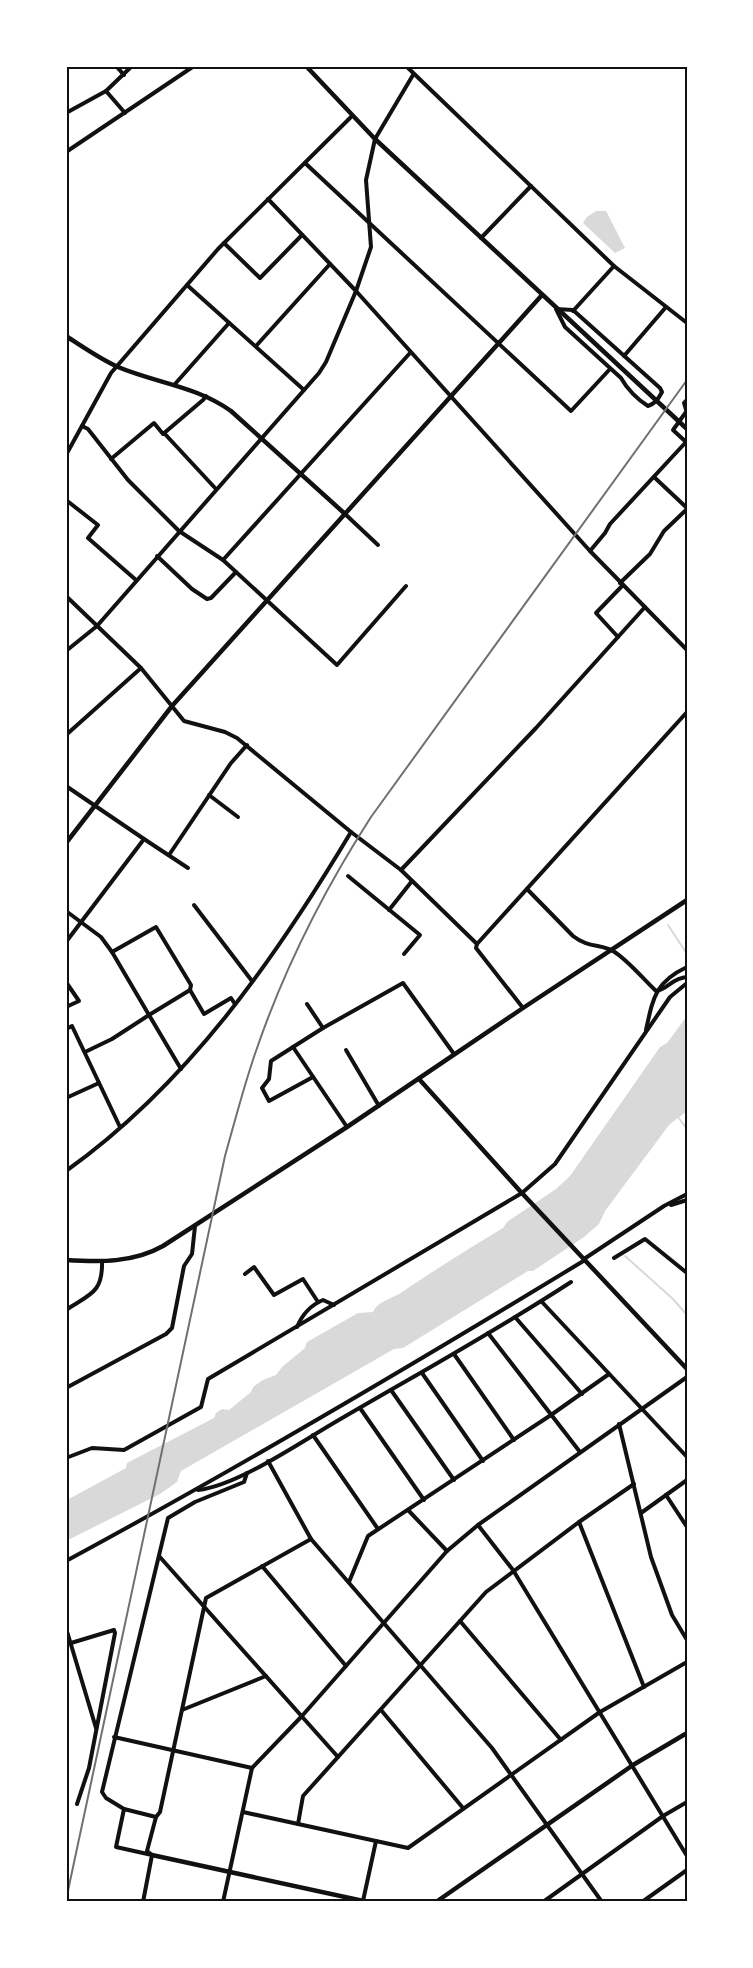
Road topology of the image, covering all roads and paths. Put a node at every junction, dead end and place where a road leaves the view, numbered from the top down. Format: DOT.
graph roads {
  1 [pos="116,66"];
  2 [pos="132,66"];
  3 [pos="194,66"];
  4 [pos="306,66"];
  5 [pos="406,66"];
  6 [pos="124,75"];
  7 [pos="413,75"];
  8 [pos="106,91"];
  9 [pos="66,113"];
  10 [pos="125,113"];
  11 [pos="352,116"];
  12 [pos="375,139"];
  13 [pos="66,152"];
  14 [pos="305,163"];
  15 [pos="531,186"];
  16 [pos="268,199"];
  17 [pos="368,223"];
  18 [pos="303,235"];
  19 [pos="481,238"];
  20 [pos="224,243"];
  21 [pos="330,264"];
  22 [pos="614,266"];
  23 [pos="187,285"];
  24 [pos="356,291"];
  25 [pos="542,296"];
  26 [pos="666,306"];
  27 [pos="556,309"];
  28 [pos="573,311"];
  29 [pos="687,322"];
  30 [pos="229,323"];
  31 [pos="66,336"];
  32 [pos="499,343"];
  33 [pos="256,346"];
  34 [pos="410,353"];
  35 [pos="624,356"];
  36 [pos="117,366"];
  37 [pos="610,369"];
  38 [pos="175,384"];
  39 [pos="304,390"];
  40 [pos="206,396"];
  41 [pos="450,396"];
  42 [pos="687,400"];
  43 [pos="686,412"];
  44 [pos="82,426"];
  45 [pos="687,429"];
  46 [pos="164,433"];
  47 [pos="261,438"];
  48 [pos="687,442"];
  49 [pos="66,455"];
  50 [pos="111,459"];
  51 [pos="300,474"];
  52 [pos="654,477"];
  53 [pos="216,489"];
  54 [pos="66,500"];
  55 [pos="687,508"];
  56 [pos="344,513"];
  57 [pos="179,531"];
  58 [pos="378,545"];
  59 [pos="590,551"];
  60 [pos="157,556"];
  61 [pos="223,560"];
  62 [pos="236,572"];
  63 [pos="136,580"];
  64 [pos="622,584"];
  65 [pos="406,586"];
  66 [pos="66,596"];
  67 [pos="267,600"];
  68 [pos="645,607"];
  69 [pos="97,626"];
  70 [pos="618,637"];
  71 [pos="687,650"];
  72 [pos="66,651"];
  73 [pos="141,668"];
  74 [pos="172,706"];
  75 [pos="687,712"];
  76 [pos="66,735"];
  77 [pos="247,745"];
  78 [pos="66,786"];
  79 [pos="209,795"];
  80 [pos="94,806"];
  81 [pos="238,817"];
  82 [pos="351,832"];
  83 [pos="144,839"];
  84 [pos="66,843"];
  85 [pos="169,855"];
  86 [pos="188,868"];
  87 [pos="401,870"];
  88 [pos="348,876"];
  89 [pos="412,881"];
  90 [pos="527,888"];
  91 [pos="687,900"];
  92 [pos="194,905"];
  93 [pos="389,910"];
  94 [pos="66,911"];
  95 [pos="81,922"];
  96 [pos="66,942"];
  97 [pos="477,944"];
  98 [pos="612,950"];
  99 [pos="112,952"];
  100 [pos="404,954"];
  101 [pos="687,968"];
  102 [pos="687,976"];
  103 [pos="252,981"];
  104 [pos="66,982"];
  105 [pos="687,983"];
  106 [pos="190,990"];
  107 [pos="656,991"];
  108 [pos="235,1004"];
  109 [pos="307,1004"];
  110 [pos="66,1007"];
  111 [pos="523,1008"];
  112 [pos="149,1016"];
  113 [pos="323,1028"];
  114 [pos="66,1029"];
  115 [pos="645,1034"];
  116 [pos="293,1047"];
  117 [pos="346,1050"];
  118 [pos="85,1052"];
  119 [pos="453,1054"];
  120 [pos="182,1069"];
  121 [pos="313,1077"];
  122 [pos="419,1079"];
  123 [pos="99,1083"];
  124 [pos="66,1098"];
  125 [pos="379,1106"];
  126 [pos="120,1127"];
  127 [pos="347,1127"];
  128 [pos="66,1171"];
  129 [pos="687,1194"];
  130 [pos="524,1195"];
  131 [pos="687,1200"];
  132 [pos="664,1206"];
  133 [pos="195,1227"];
  134 [pos="584,1258"];
  135 [pos="614,1258"];
  136 [pos="66,1260"];
  137 [pos="102,1261"];
  138 [pos="245,1274"];
  139 [pos="687,1274"];
  140 [pos="571,1282"];
  141 [pos="542,1301"];
  142 [pos="318,1302"];
  143 [pos="334,1305"];
  144 [pos="66,1310"];
  145 [pos="515,1317"];
  146 [pos="296,1328"];
  147 [pos="488,1333"];
  148 [pos="454,1354"];
  149 [pos="687,1369"];
  150 [pos="422,1373"];
  151 [pos="609,1374"];
  152 [pos="687,1377"];
  153 [pos="66,1389"];
  154 [pos="391,1390"];
  155 [pos="582,1394"];
  156 [pos="360,1408"];
  157 [pos="641,1409"];
  158 [pos="551,1415"];
  159 [pos="619,1424"];
  160 [pos="313,1435"];
  161 [pos="514,1440"];
  162 [pos="580,1452"];
  163 [pos="687,1457"];
  164 [pos="66,1458"];
  165 [pos="268,1461"];
  166 [pos="483,1461"];
  167 [pos="247,1473"];
  168 [pos="454,1480"];
  169 [pos="687,1480"];
  170 [pos="634,1484"];
  171 [pos="194,1490"];
  172 [pos="666,1495"];
  173 [pos="424,1500"];
  174 [pos="408,1510"];
  175 [pos="641,1513"];
  176 [pos="579,1522"];
  177 [pos="478,1525"];
  178 [pos="687,1527"];
  179 [pos="378,1530"];
  180 [pos="311,1539"];
  181 [pos="447,1551"];
  182 [pos="159,1556"];
  183 [pos="66,1562"];
  184 [pos="262,1566"];
  185 [pos="513,1570"];
  186 [pos="349,1582"];
  187 [pos="204,1606"];
  188 [pos="460,1621"];
  189 [pos="382,1622"];
  190 [pos="66,1628"];
  191 [pos="687,1640"];
  192 [pos="71,1643"];
  193 [pos="687,1662"];
  194 [pos="421,1665"];
  195 [pos="346,1666"];
  196 [pos="266,1676"];
  197 [pos="644,1687"];
  198 [pos="182,1710"];
  199 [pos="381,1710"];
  200 [pos="600,1712"];
  201 [pos="302,1716"];
  202 [pos="97,1732"];
  203 [pos="687,1732"];
  204 [pos="114,1737"];
  205 [pos="561,1740"];
  206 [pos="174,1750"];
  207 [pos="338,1757"];
  208 [pos="633,1765"];
  209 [pos="252,1768"];
  210 [pos="512,1774"];
  211 [pos="687,1802"];
  212 [pos="76,1804"];
  213 [pos="123,1809"];
  214 [pos="463,1809"];
  215 [pos="243,1812"];
  216 [pos="663,1816"];
  217 [pos="156,1817"];
  218 [pos="298,1824"];
  219 [pos="547,1825"];
  220 [pos="376,1841"];
  221 [pos="152,1856"];
  222 [pos="687,1856"];
  223 [pos="687,1869"];
  224 [pos="229,1872"];
  225 [pos="582,1874"];
  226 [pos="551,1900"];
  227 [pos="365,1901"];
  228 [pos="143,1902"];
  229 [pos="223,1902"];
  230 [pos="436,1902"];
  231 [pos="543,1902"];
  232 [pos="602,1902"];
  233 [pos="642,1902"];
  1 -- 6 [label="street"];
  2 -- 6 [label="street"];
  3 -- 10 [label="street"];
  4 -- 11 [label="main road"];
  5 -- 7 [label="street"];
  6 -- 8 [label="street"];
  7 -- 12 [label="street"];
  7 -- 15 [label="street"];
  8 -- 9 [label="street"];
  8 -- 10 [label="street"];
  10 -- 13 [label="street"];
  11 -- 12 [label="main road"];
  11 -- 14 [label="street"];
  12 -- 17 [label="street"];
  12 -- 19 [label="main road"];
  14 -- 16 [label="street"];
  14 -- 17 [label="street"];
  15 -- 19 [label="street"];
  15 -- 22 [label="street"];
  16 -- 18 [label="street"];
  16 -- 20 [label="street"];
  17 -- 24 [label="street"];
  17 -- 32 [label="street"];
  18 -- 20 [label="street"];
  18 -- 21 [label="street"];
  19 -- 25 [label="main road"];
  20 -- 23 [label="street"];
  21 -- 24 [label="street"];
  21 -- 33 [label="street"];
  22 -- 26 [label="street"];
  22 -- 28 [label="street"];
  23 -- 30 [label="street"];
  23 -- 36 [label="street"];
  24 -- 34 [label="street"];
  24 -- 39 [label="street"];
  25 -- 27 [label="main road"];
  25 -- 32 [label="main road"];
  26 -- 29 [label="street"];
  26 -- 35 [label="street"];
  27 -- 28 [label="street"];
  27 -- 37 [label="street"];
  27 -- 45 [label="main road"];
  28 -- 35 [label="street"];
  30 -- 33 [label="street"];
  30 -- 38 [label="street"];
  31 -- 36 [label="main road"];
  32 -- 37 [label="street"];
  32 -- 41 [label="main road"];
  33 -- 39 [label="street"];
  34 -- 41 [label="street"];
  34 -- 51 [label="street"];
  35 -- 37 [label="street"];
  36 -- 38 [label="main road"];
  36 -- 44 [label="street"];
  38 -- 40 [label="main road"];
  39 -- 47 [label="street"];
  40 -- 46 [label="street"];
  40 -- 47 [label="main road"];
  41 -- 56 [label="main road"];
  41 -- 59 [label="street"];
  42 -- 43 [label="street"];
  43 -- 48 [label="street"];
  44 -- 49 [label="street"];
  44 -- 50 [label="street"];
  46 -- 50 [label="street"];
  46 -- 53 [label="street"];
  47 -- 51 [label="main road"];
  47 -- 53 [label="street"];
  48 -- 52 [label="street"];
  50 -- 57 [label="street"];
  51 -- 56 [label="main road"];
  51 -- 61 [label="street"];
  52 -- 55 [label="street"];
  52 -- 59 [label="street"];
  53 -- 57 [label="street"];
  54 -- 63 [label="street"];
  55 -- 64 [label="street"];
  56 -- 58 [label="street"];
  56 -- 67 [label="main road"];
  57 -- 60 [label="street"];
  57 -- 61 [label="street"];
  59 -- 64 [label="street"];
  60 -- 62 [label="street"];
  60 -- 63 [label="street"];
  61 -- 62 [label="street"];
  62 -- 67 [label="street"];
  63 -- 69 [label="street"];
  64 -- 68 [label="street"];
  64 -- 70 [label="street"];
  65 -- 67 [label="street"];
  66 -- 69 [label="street"];
  67 -- 74 [label="main road"];
  68 -- 70 [label="street"];
  68 -- 71 [label="street"];
  69 -- 72 [label="street"];
  69 -- 73 [label="street"];
  70 -- 87 [label="street"];
  73 -- 74 [label="street"];
  73 -- 76 [label="street"];
  74 -- 77 [label="street"];
  74 -- 80 [label="main road"];
  75 -- 90 [label="street"];
  77 -- 79 [label="street"];
  77 -- 82 [label="street"];
  78 -- 80 [label="street"];
  79 -- 81 [label="street"];
  79 -- 85 [label="street"];
  80 -- 83 [label="street"];
  80 -- 84 [label="main road"];
  82 -- 87 [label="street"];
  82 -- 103 [label="street"];
  83 -- 85 [label="street"];
  83 -- 95 [label="street"];
  85 -- 86 [label="street"];
  87 -- 89 [label="street"];
  88 -- 93 [label="street"];
  89 -- 93 [label="street"];
  89 -- 97 [label="street"];
  90 -- 97 [label="street"];
  90 -- 98 [label="street"];
  91 -- 98 [label="main road"];
  92 -- 103 [label="street"];
  93 -- 100 [label="street"];
  94 -- 95 [label="street"];
  95 -- 96 [label="street"];
  95 -- 99 [label="street"];
  97 -- 111 [label="street"];
  98 -- 107 [label="street"];
  98 -- 111 [label="main road"];
  99 -- 106 [label="street"];
  99 -- 112 [label="street"];
  101 -- 107 [label="street"];
  102 -- 107 [label="street"];
  103 -- 108 [label="street"];
  104 -- 110 [label="street"];
  105 -- 115 [label="street"];
  106 -- 108 [label="street"];
  106 -- 112 [label="street"];
  107 -- 115 [label="street"];
  108 -- 120 [label="street"];
  109 -- 113 [label="street"];
  111 -- 119 [label="main road"];
  112 -- 118 [label="street"];
  112 -- 120 [label="street"];
  113 -- 116 [label="street"];
  113 -- 119 [label="street"];
  114 -- 118 [label="street"];
  115 -- 130 [label="street"];
  116 -- 121 [label="street"];
  116 -- 121 [label="street"];
  117 -- 125 [label="street"];
  118 -- 123 [label="street"];
  119 -- 122 [label="main road"];
  120 -- 126 [label="street"];
  121 -- 127 [label="street"];
  122 -- 125 [label="main road"];
  122 -- 130 [label="main road"];
  123 -- 124 [label="street"];
  123 -- 126 [label="street"];
  125 -- 127 [label="main road"];
  126 -- 128 [label="street"];
  127 -- 133 [label="main road"];
  129 -- 132 [label="street"];
  130 -- 134 [label="main road"];
  130 -- 143 [label="street"];
  131 -- 132 [label="street"];
  132 -- 134 [label="street"];
  133 -- 137 [label="main road"];
  133 -- 153 [label="street"];
  134 -- 149 [label="main road"];
  134 -- 171 [label="street"];
  135 -- 139 [label="street"];
  136 -- 137 [label="main road"];
  137 -- 144 [label="street"];
  138 -- 142 [label="street"];
  140 -- 141 [label="street"];
  141 -- 145 [label="street"];
  141 -- 151 [label="street"];
  142 -- 143 [label="street"];
  142 -- 146 [label="street"];
  143 -- 146 [label="street"];
  145 -- 147 [label="street"];
  145 -- 155 [label="street"];
  146 -- 164 [label="street"];
  147 -- 148 [label="street"];
  147 -- 158 [label="street"];
  148 -- 150 [label="street"];
  148 -- 161 [label="street"];
  150 -- 154 [label="street"];
  150 -- 166 [label="street"];
  151 -- 155 [label="street"];
  151 -- 157 [label="street"];
  152 -- 157 [label="street"];
  154 -- 156 [label="street"];
  154 -- 168 [label="street"];
  155 -- 158 [label="street"];
  156 -- 160 [label="street"];
  156 -- 173 [label="street"];
  157 -- 159 [label="street"];
  157 -- 163 [label="street"];
  158 -- 161 [label="street"];
  158 -- 162 [label="street"];
  159 -- 162 [label="street"];
  159 -- 170 [label="street"];
  160 -- 165 [label="street"];
  160 -- 179 [label="street"];
  161 -- 166 [label="street"];
  162 -- 177 [label="street"];
  165 -- 167 [label="street"];
  165 -- 180 [label="street"];
  166 -- 168 [label="street"];
  167 -- 171 [label="street"];
  167 -- 182 [label="street"];
  168 -- 173 [label="street"];
  169 -- 172 [label="street"];
  170 -- 175 [label="street"];
  170 -- 176 [label="street"];
  171 -- 183 [label="street"];
  172 -- 175 [label="street"];
  172 -- 178 [label="street"];
  173 -- 174 [label="street"];
  174 -- 179 [label="street"];
  174 -- 181 [label="street"];
  175 -- 191 [label="street"];
  176 -- 185 [label="street"];
  176 -- 197 [label="street"];
  177 -- 181 [label="street"];
  177 -- 185 [label="street"];
  179 -- 186 [label="street"];
  180 -- 184 [label="street"];
  180 -- 186 [label="street"];
  181 -- 189 [label="street"];
  182 -- 187 [label="street"];
  182 -- 204 [label="street"];
  184 -- 187 [label="street"];
  184 -- 195 [label="street"];
  185 -- 188 [label="street"];
  185 -- 200 [label="street"];
  186 -- 189 [label="street"];
  187 -- 196 [label="street"];
  187 -- 198 [label="street"];
  188 -- 194 [label="street"];
  188 -- 205 [label="street"];
  189 -- 194 [label="street"];
  189 -- 195 [label="street"];
  190 -- 192 [label="street"];
  192 -- 202 [label="street"];
  192 -- 202 [label="street"];
  193 -- 197 [label="street"];
  194 -- 199 [label="street"];
  194 -- 210 [label="street"];
  195 -- 201 [label="street"];
  196 -- 198 [label="street"];
  196 -- 201 [label="street"];
  197 -- 200 [label="street"];
  198 -- 206 [label="street"];
  199 -- 207 [label="street"];
  199 -- 214 [label="street"];
  200 -- 205 [label="street"];
  200 -- 208 [label="street"];
  201 -- 207 [label="street"];
  201 -- 209 [label="street"];
  202 -- 212 [label="street"];
  203 -- 208 [label="main road"];
  204 -- 206 [label="street"];
  204 -- 213 [label="street"];
  205 -- 210 [label="street"];
  206 -- 209 [label="street"];
  206 -- 217 [label="street"];
  207 -- 218 [label="street"];
  208 -- 216 [label="street"];
  208 -- 219 [label="main road"];
  209 -- 215 [label="street"];
  210 -- 214 [label="street"];
  210 -- 219 [label="street"];
  211 -- 216 [label="street"];
  213 -- 217 [label="street"];
  213 -- 221 [label="street"];
  214 -- 220 [label="street"];
  215 -- 218 [label="street"];
  215 -- 224 [label="street"];
  216 -- 222 [label="street"];
  216 -- 225 [label="street"];
  217 -- 221 [label="street"];
  218 -- 220 [label="street"];
  219 -- 225 [label="street"];
  219 -- 230 [label="main road"];
  220 -- 227 [label="street"];
  221 -- 224 [label="main road"];
  221 -- 228 [label="street"];
  223 -- 233 [label="street"];
  224 -- 227 [label="main road"];
  224 -- 229 [label="street"];
  225 -- 226 [label="street"];
  225 -- 232 [label="street"];
  226 -- 231 [label="street"];
}
